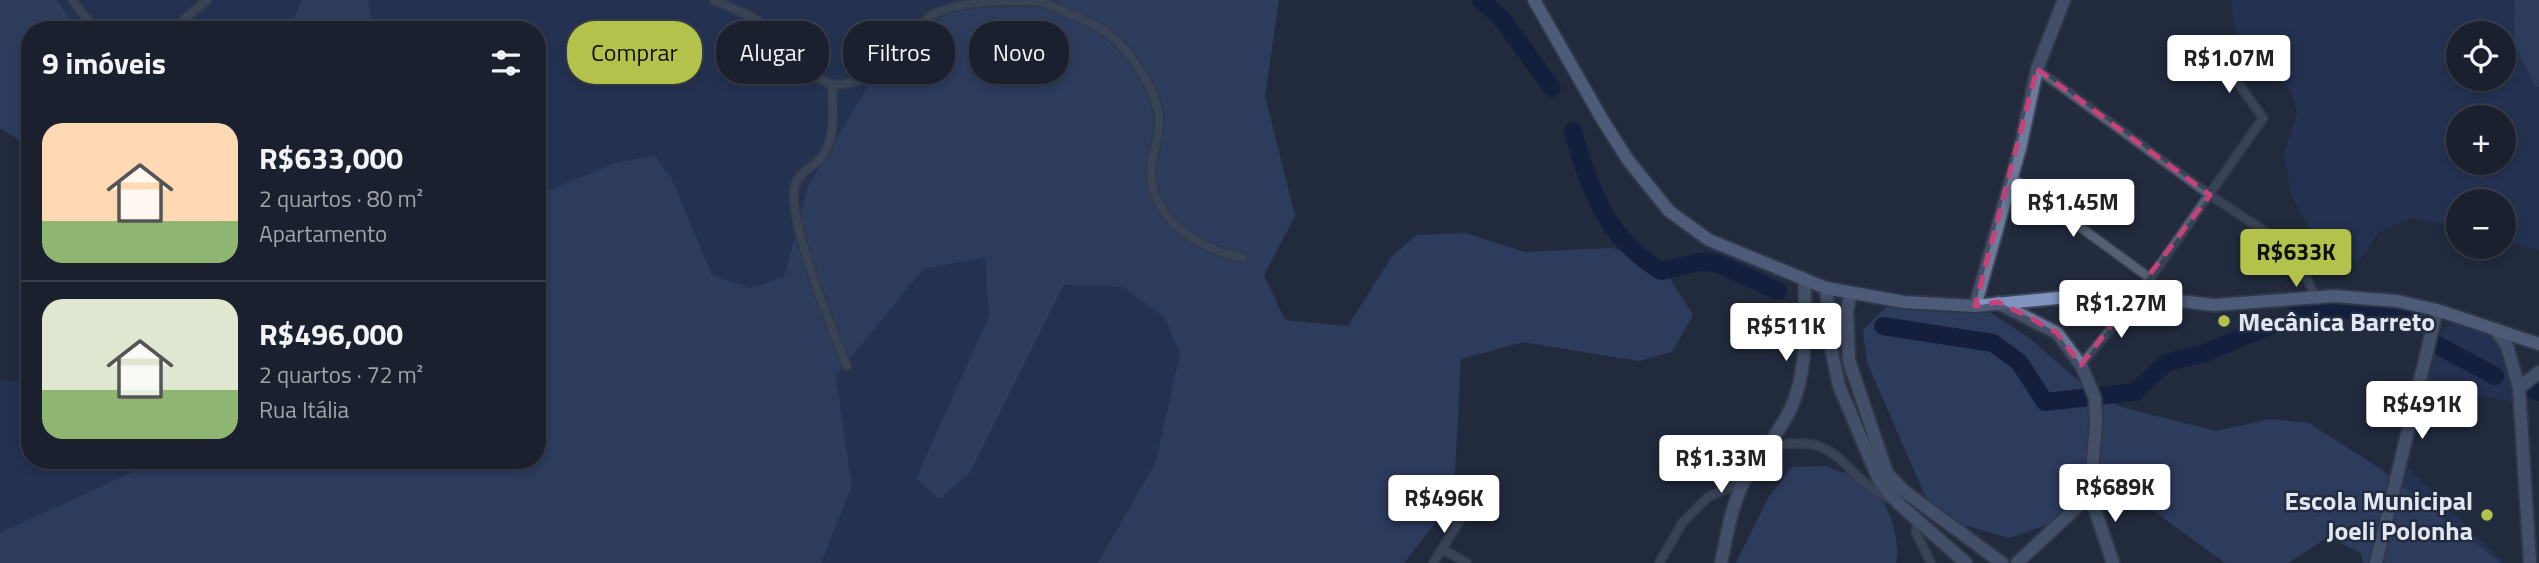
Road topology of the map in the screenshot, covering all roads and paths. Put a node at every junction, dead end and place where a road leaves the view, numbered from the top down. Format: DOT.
graph roads {
  1 [pos="72,0"];
  2 [pos="207,0"];
  3 [pos="715,0"];
  4 [pos="1534,0"];
  5 [pos="2064,0"];
  6 [pos="89,21"];
  7 [pos="182,21"];
  8 [pos="2212,55"];
  9 [pos="2037,69"];
  10 [pos="832,85"];
  11 [pos="2012,177"];
  12 [pos="2210,195"];
  13 [pos="2276,239"];
  14 [pos="1243,258"];
  15 [pos="2290,265"];
  16 [pos="2151,279"];
  17 [pos="1805,281"];
  18 [pos="1826,288"];
  19 [pos="1851,294"];
  20 [pos="2138,296"];
  21 [pos="2317,300"];
  22 [pos="1998,302"];
  23 [pos="1975,306"];
  24 [pos="2437,310"];
  25 [pos="2495,329"];
  26 [pos="2539,344"];
  27 [pos="2081,365"];
  28 [pos="847,366"];
  29 [pos="2539,372"];
  30 [pos="2519,388"];
  31 [pos="1768,447"];
  32 [pos="1744,481"];
  33 [pos="1478,492"];
  34 [pos="2090,495"];
  35 [pos="1898,503"];
  36 [pos="1917,518"];
  37 [pos="1442,550"];
  38 [pos="1433,563"];
  39 [pos="1467,563"];
  40 [pos="1659,563"];
  41 [pos="1721,563"];
  42 [pos="1931,563"];
  43 [pos="1966,563"];
  44 [pos="2002,563"];
  45 [pos="2017,563"];
  46 [pos="2113,563"];
  47 [pos="2376,563"];
  48 [pos="2530,563"];
  1 -- 6 [label="street"];
  2 -- 7 [label="street"];
  3 -- 10 [label="street"];
  4 -- 17 [label="main road"];
  5 -- 9 [label="street"];
  8 -- 12 [label="street"];
  9 -- 11 [label="street"];
  9 -- 12 [label="street"];
  10 -- 14 [label="street"];
  10 -- 28 [label="street"];
  11 -- 16 [label="street"];
  11 -- 23 [label="street"];
  12 -- 13 [label="street"];
  12 -- 16 [label="street"];
  15 -- 21 [label="street"];
  16 -- 20 [label="street"];
  17 -- 18 [label="main road"];
  17 -- 31 [label="street"];
  18 -- 19 [label="main road"];
  18 -- 35 [label="street"];
  19 -- 23 [label="main road"];
  19 -- 44 [label="street"];
  20 -- 21 [label="main road"];
  20 -- 22 [label="main road"];
  20 -- 27 [label="street"];
  21 -- 24 [label="main road"];
  22 -- 23 [label="main road"];
  22 -- 27 [label="street"];
  24 -- 25 [label="main road"];
  24 -- 47 [label="street"];
  25 -- 26 [label="main road"];
  25 -- 30 [label="street"];
  27 -- 34 [label="street"];
  29 -- 30 [label="street"];
  30 -- 48 [label="street"];
  31 -- 32 [label="street"];
  31 -- 35 [label="street"];
  32 -- 40 [label="street"];
  32 -- 41 [label="street"];
  33 -- 37 [label="street"];
  34 -- 45 [label="street"];
  34 -- 46 [label="street"];
  35 -- 36 [label="street"];
  36 -- 42 [label="street"];
  36 -- 43 [label="street"];
  37 -- 38 [label="street"];
  37 -- 39 [label="street"];
}
